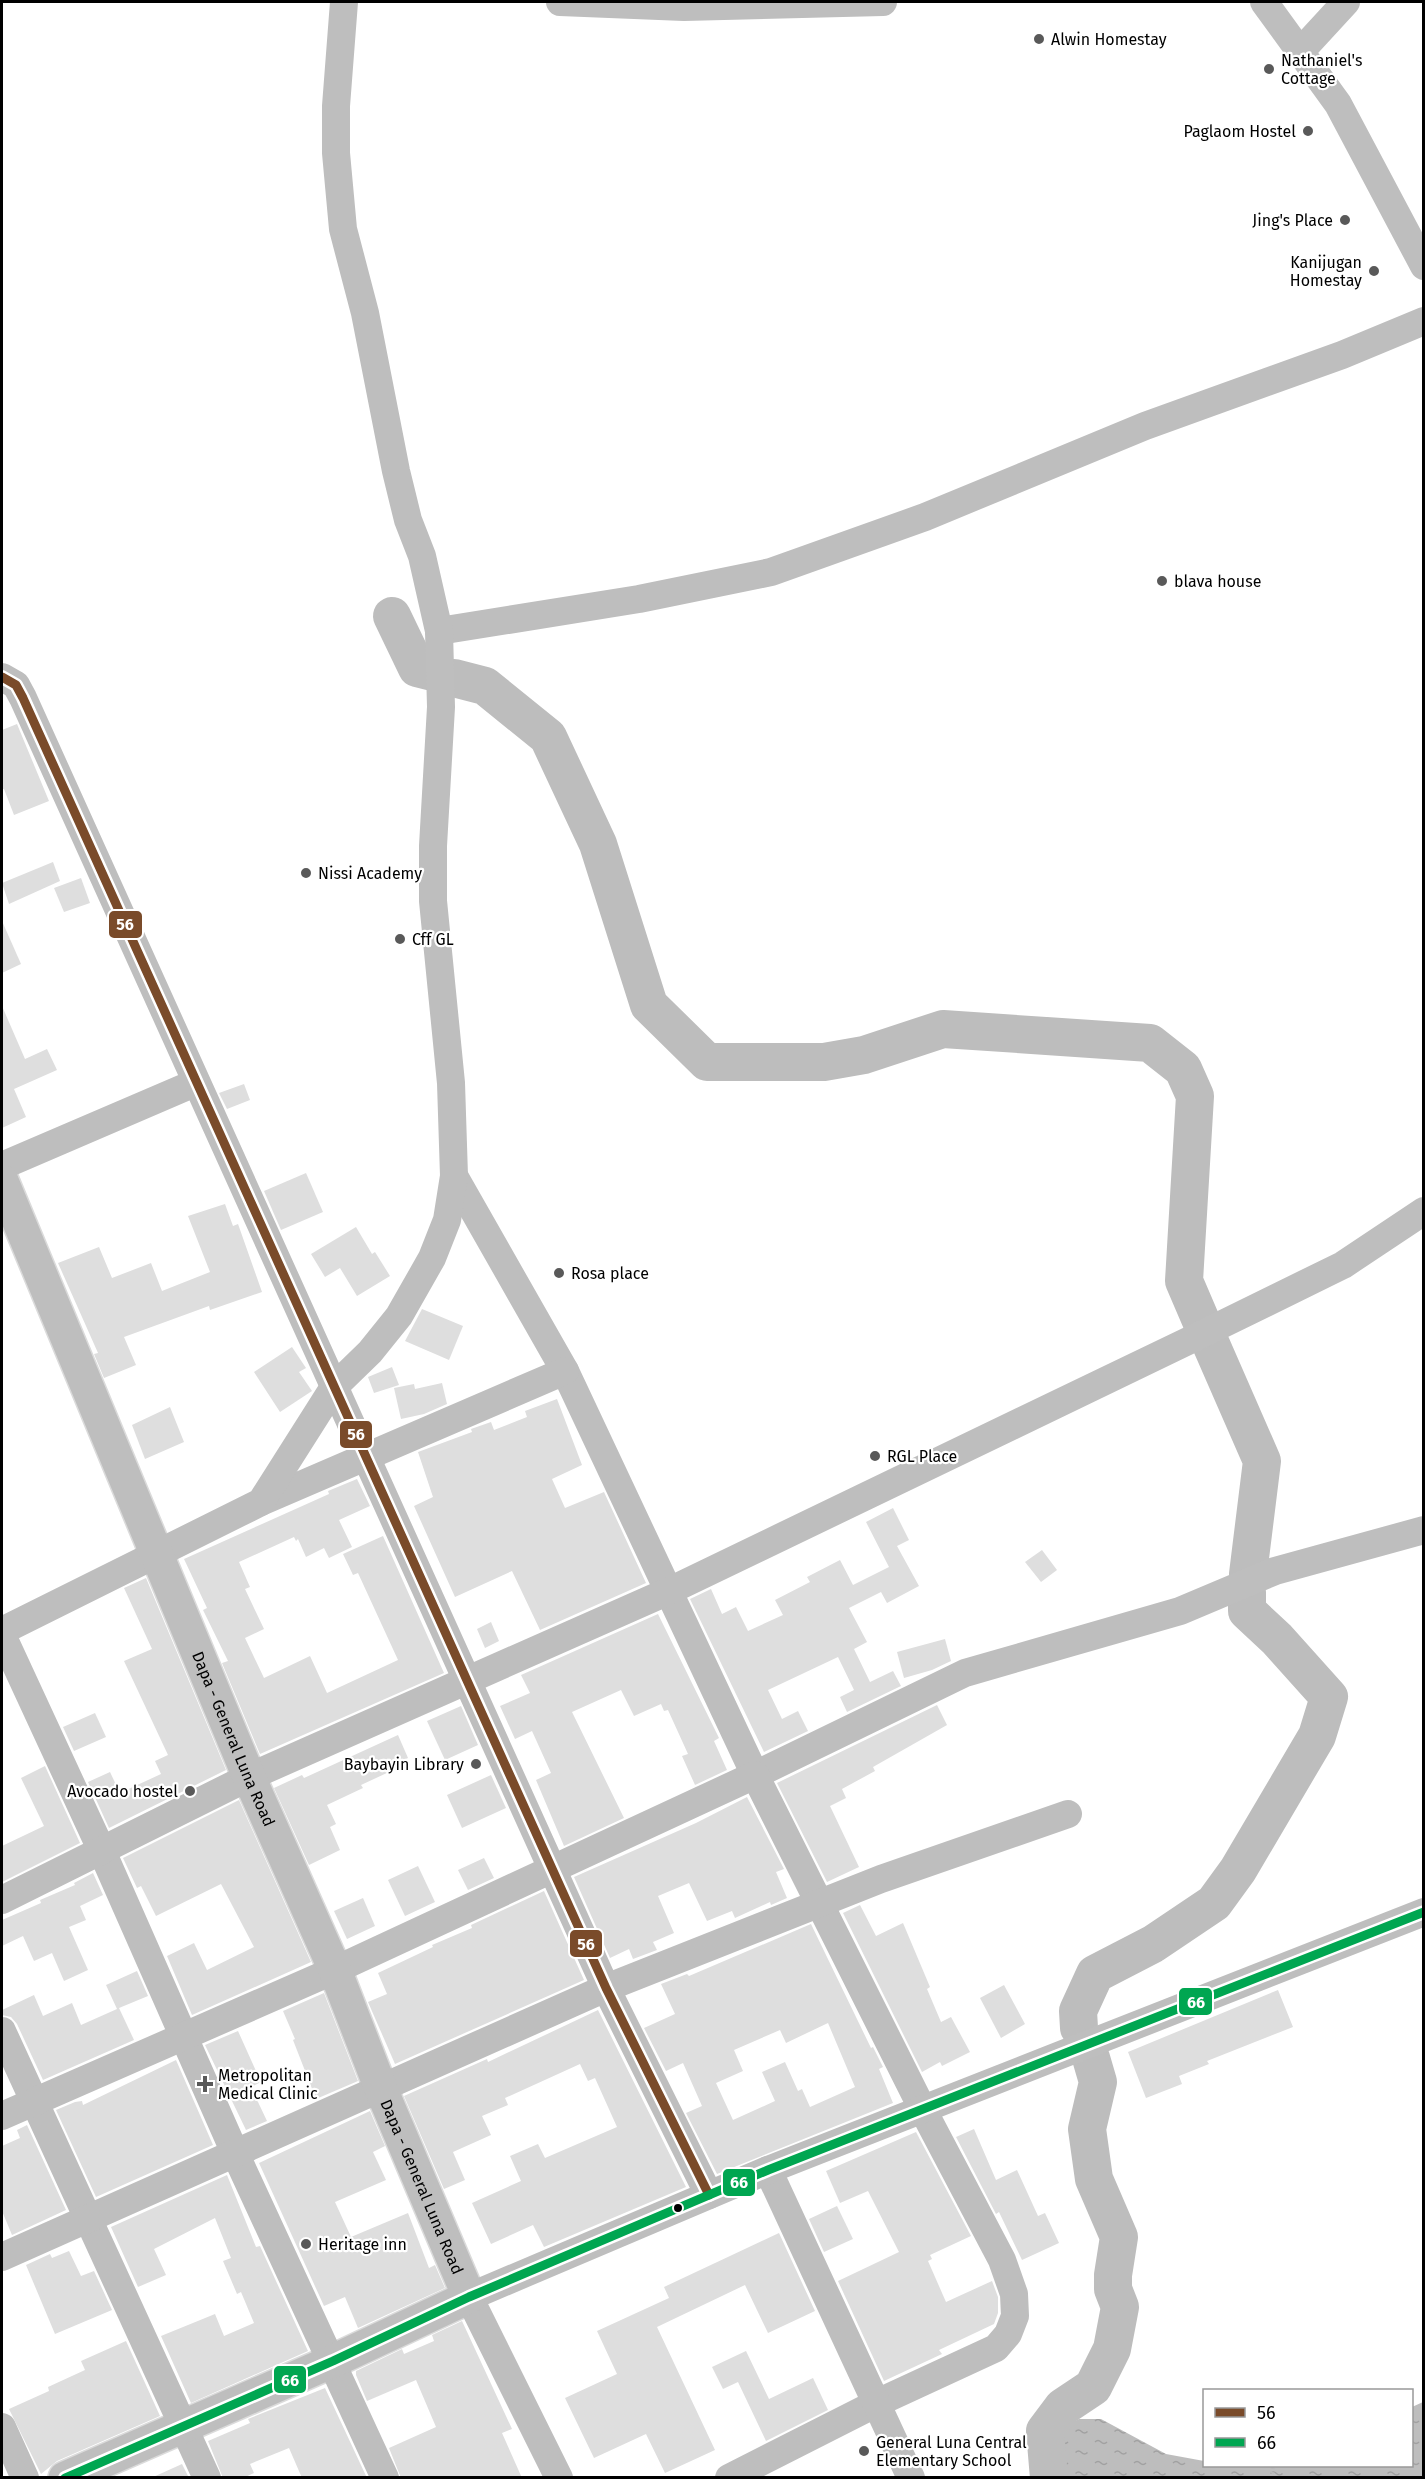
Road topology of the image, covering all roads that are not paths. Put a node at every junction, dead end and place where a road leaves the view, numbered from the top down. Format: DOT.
graph roads {
  1 [pos="344,2"];
  2 [pos="560,2"];
  3 [pos="864,2"];
  4 [pos="883,2"];
  5 [pos="1264,2"];
  6 [pos="1346,2"];
  7 [pos="1300,52"];
  8 [pos="1424,266"];
  9 [pos="1424,321"];
  10 [pos="439,632"];
  11 [pos="2,677"];
  12 [pos="195,1083"];
  13 [pos="2,1166"];
  14 [pos="454,1176"];
  15 [pos="2,1181"];
  16 [pos="1424,1211"];
  17 [pos="566,1371"];
  18 [pos="334,1387"];
  19 [pos="366,1456"];
  20 [pos="261,1502"];
  21 [pos="1424,1530"];
  22 [pos="156,1552"];
  23 [pos="669,1591"];
  24 [pos="2,1631"];
  25 [pos="2,1635"];
  26 [pos="468,1679"];
  27 [pos="755,1775"];
  28 [pos="249,1777"];
  29 [pos="1068,1814"];
  30 [pos="101,1849"];
  31 [pos="554,1868"];
  32 [pos="2,1900"];
  33 [pos="820,1902"];
  34 [pos="1424,1912"];
  35 [pos="335,1970"];
  36 [pos="606,1988"];
  37 [pos="2,2031"];
  38 [pos="183,2035"];
  39 [pos="381,2089"];
  40 [pos="35,2102"];
  41 [pos="923,2110"];
  42 [pos="2,2116"];
  43 [pos="235,2153"];
  44 [pos="768,2170"];
  45 [pos="709,2195"];
  46 [pos="89,2220"];
  47 [pos="2,2257"];
  48 [pos="469,2297"];
  49 [pos="333,2361"];
  50 [pos="877,2403"];
  51 [pos="2,2427"];
  52 [pos="184,2427"];
  53 [pos="24,2478"];
  54 [pos="65,2478"];
  55 [pos="207,2478"];
  56 [pos="385,2478"];
  57 [pos="559,2478"];
  58 [pos="729,2478"];
  59 [pos="910,2478"];
  1 -- 10 [label="street"];
  2 -- 3 [label="street"];
  3 -- 4 [label="street"];
  5 -- 7 [label="street"];
  6 -- 7 [label="street"];
  7 -- 8 [label="street"];
  9 -- 10 [label="street"];
  10 -- 14 [label="street"];
  11 -- 12 [label="street"];
  12 -- 13 [label="street"];
  12 -- 18 [label="street"];
  14 -- 17 [label="street"];
  14 -- 18 [label="street"];
  15 -- 22 [label="main road, Dapa - General Luna Road"];
  16 -- 23 [label="street"];
  17 -- 19 [label="street"];
  17 -- 23 [label="street"];
  18 -- 19 [label="street"];
  18 -- 20 [label="street"];
  19 -- 20 [label="street"];
  19 -- 26 [label="street"];
  20 -- 22 [label="street"];
  21 -- 27 [label="street"];
  22 -- 24 [label="street"];
  22 -- 28 [label="main road, Dapa - General Luna Road"];
  23 -- 26 [label="street"];
  23 -- 27 [label="street"];
  25 -- 30 [label="street"];
  26 -- 28 [label="street"];
  26 -- 31 [label="street"];
  27 -- 31 [label="street"];
  27 -- 33 [label="street"];
  28 -- 30 [label="street"];
  28 -- 35 [label="main road, Dapa - General Luna Road"];
  29 -- 33 [label="street"];
  30 -- 32 [label="street"];
  30 -- 38 [label="street"];
  31 -- 35 [label="street"];
  31 -- 36 [label="street"];
  33 -- 36 [label="street"];
  33 -- 41 [label="street"];
  34 -- 41 [label="street"];
  35 -- 38 [label="street"];
  35 -- 39 [label="main road, Dapa - General Luna Road"];
  36 -- 39 [label="street"];
  36 -- 45 [label="street"];
  37 -- 40 [label="street"];
  38 -- 40 [label="street"];
  38 -- 43 [label="street"];
  39 -- 43 [label="street"];
  39 -- 48 [label="main road, Dapa - General Luna Road"];
  40 -- 42 [label="street"];
  40 -- 46 [label="street"];
  41 -- 44 [label="street"];
  41 -- 50 [label="street"];
  43 -- 46 [label="street"];
  43 -- 49 [label="street"];
  44 -- 45 [label="street"];
  44 -- 50 [label="street"];
  45 -- 48 [label="street"];
  46 -- 47 [label="street"];
  46 -- 52 [label="street"];
  48 -- 49 [label="main road"];
  48 -- 57 [label="street"];
  49 -- 52 [label="main road"];
  49 -- 56 [label="street"];
  50 -- 58 [label="street"];
  50 -- 59 [label="street"];
  51 -- 53 [label="street"];
  52 -- 54 [label="main road"];
  52 -- 55 [label="street"];
}
